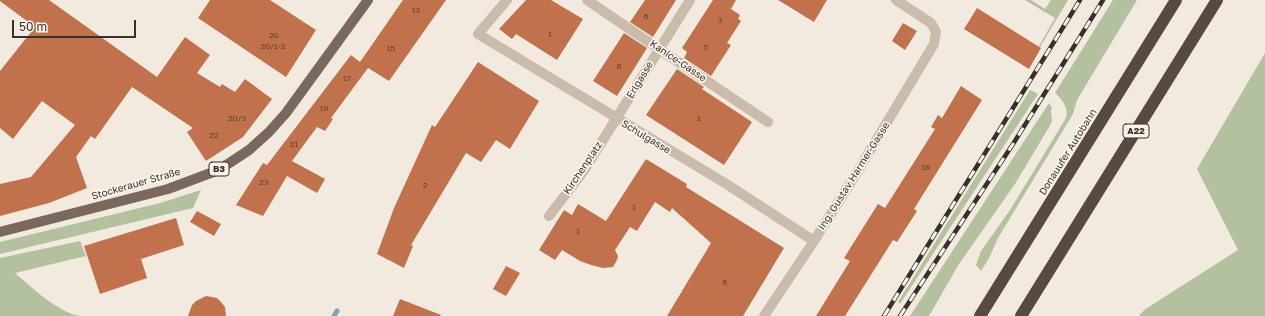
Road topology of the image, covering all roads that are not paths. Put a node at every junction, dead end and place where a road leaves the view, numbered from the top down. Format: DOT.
graph roads {
  1 [pos="368,0"];
  2 [pos="507,0"];
  3 [pos="587,0"];
  4 [pos="690,0"];
  5 [pos="896,0"];
  6 [pos="1176,0"];
  7 [pos="1217,0"];
  8 [pos="659,49"];
  9 [pos="616,119"];
  10 [pos="768,122"];
  11 [pos="549,216"];
  12 [pos="0,232"];
  13 [pos="814,242"];
  14 [pos="764,316"];
  15 [pos="980,316"];
  16 [pos="1021,316"];
  1 -- 12 [label="main road, Stockerauer Straße / B3"];
  2 -- 9 [label="street, Schulgasse"];
  3 -- 8 [label="street, Kanice-Gasse"];
  4 -- 8 [label="street, Erlgasse"];
  5 -- 13 [label="street, Ing. Gustav Harmer-Gasse"];
  6 -- 15 [label="highway, Donauufer Autobahn"];
  7 -- 16 [label="highway, A22"];
  8 -- 9 [label="street, Erlgasse"];
  8 -- 10 [label="street, Kanice-Gasse"];
  9 -- 11 [label="street, Kirchenplatz"];
  9 -- 13 [label="street, Schulgasse"];
  13 -- 14 [label="street, Ing. Gustav Harmer-Gasse"];
}
